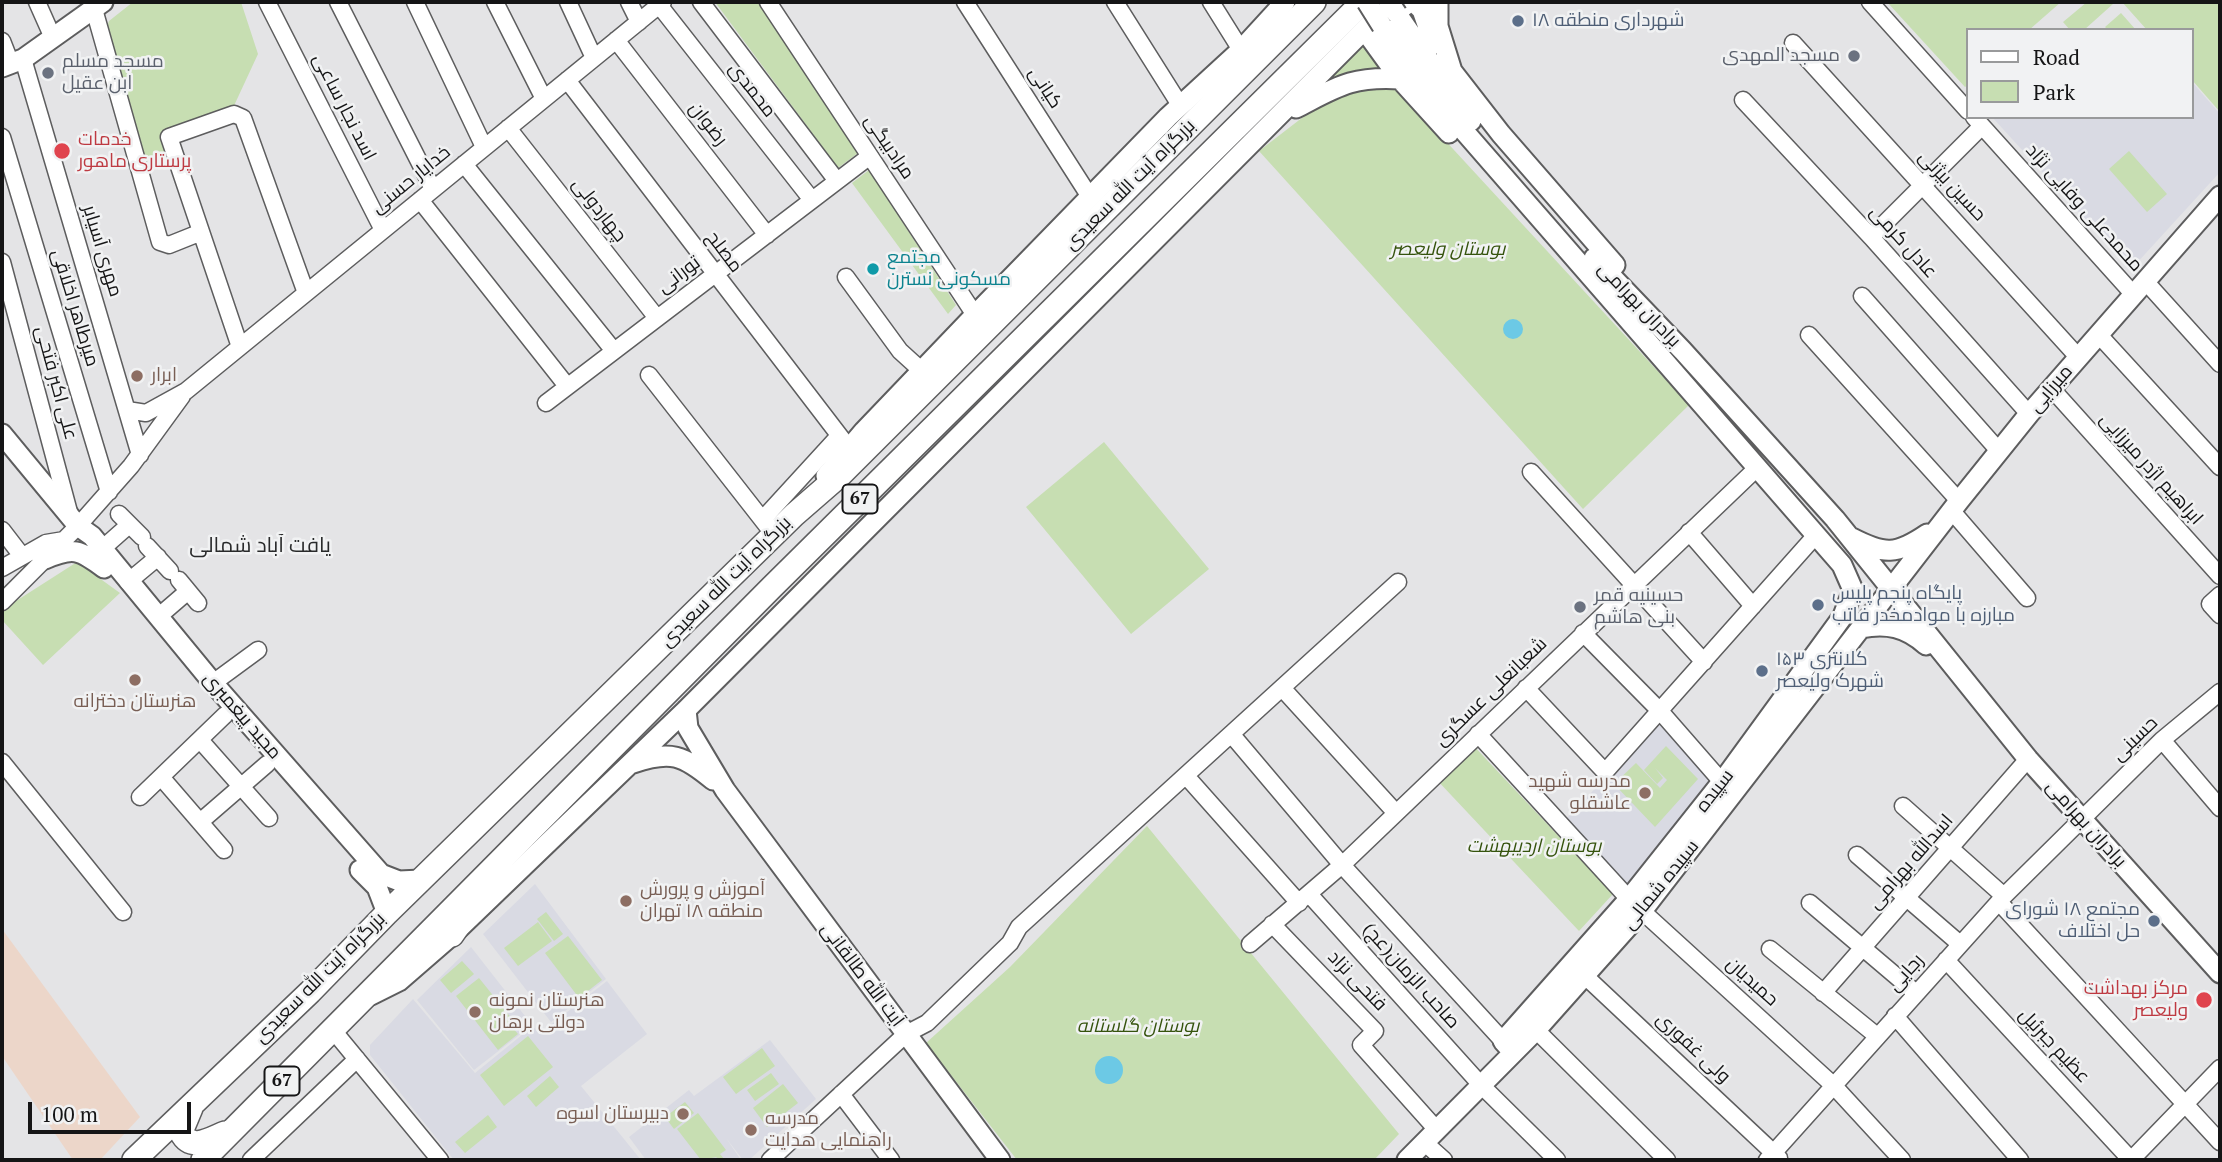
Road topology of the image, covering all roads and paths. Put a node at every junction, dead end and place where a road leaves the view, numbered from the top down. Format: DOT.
graph roads {
  1 [pos="37,2"];
  2 [pos="267,2"];
  3 [pos="338,2"];
  4 [pos="415,2"];
  5 [pos="495,2"];
  6 [pos="568,2"];
  7 [pos="629,2"];
  8 [pos="701,2"];
  9 [pos="768,2"];
  10 [pos="965,2"];
  11 [pos="1115,2"];
  12 [pos="1211,2"];
  13 [pos="1314,2"];
  14 [pos="1365,2"];
  15 [pos="1438,2"];
  16 [pos="1870,2"];
  17 [pos="661,3"];
  18 [pos="96,4"];
  19 [pos="1282,4"];
  20 [pos="1397,8"];
  21 [pos="639,22"];
  22 [pos="53,38"];
  23 [pos="616,40"];
  24 [pos="2,41"];
  25 [pos="1793,43"];
  26 [pos="1241,50"];
  27 [pos="594,58"];
  28 [pos="12,64"];
  29 [pos="1452,71"];
  30 [pos="1400,79"];
  31 [pos="567,80"];
  32 [pos="544,99"];
  33 [pos="1743,100"];
  34 [pos="1180,105"];
  35 [pos="1966,109"];
  36 [pos="1280,116"];
  37 [pos="1978,121"];
  38 [pos="508,128"];
  39 [pos="2,137"];
  40 [pos="484,148"];
  41 [pos="870,156"];
  42 [pos="464,164"];
  43 [pos="837,181"];
  44 [pos="1923,184"];
  45 [pos="427,195"];
  46 [pos="2220,196"];
  47 [pos="1090,197"];
  48 [pos="812,200"];
  49 [pos="383,230"];
  50 [pos="199,233"];
  51 [pos="767,235"];
  52 [pos="1871,237"];
  53 [pos="2,262"];
  54 [pos="715,274"];
  55 [pos="846,277"];
  56 [pos="2140,288"];
  57 [pos="306,293"];
  58 [pos="1862,296"];
  59 [pos="975,315"];
  60 [pos="657,318"];
  61 [pos="1809,335"];
  62 [pos="2099,335"];
  63 [pos="1641,338"];
  64 [pos="240,347"];
  65 [pos="614,351"];
  66 [pos="1683,351"];
  67 [pos="2079,358"];
  68 [pos="2220,364"];
  69 [pos="922,371"];
  70 [pos="649,375"];
  71 [pos="34,379"];
  72 [pos="18,383"];
  73 [pos="568,386"];
  74 [pos="2052,389"];
  75 [pos="186,391"];
  76 [pos="546,402"];
  77 [pos="127,410"];
  78 [pos="2029,414"];
  79 [pos="2,434"];
  80 [pos="844,442"];
  81 [pos="2000,451"];
  82 [pos="140,454"];
  83 [pos="1758,467"];
  84 [pos="2220,467"];
  85 [pos="1531,472"];
  86 [pos="109,492"];
  87 [pos="1950,512"];
  88 [pos="794,515"];
  89 [pos="74,520"];
  90 [pos="769,528"];
  91 [pos="2,530"];
  92 [pos="1689,532"];
  93 [pos="1846,532"];
  94 [pos="1819,538"];
  95 [pos="64,540"];
  96 [pos="149,547"];
  97 [pos="22,556"];
  98 [pos="103,558"];
  99 [pos="45,559"];
  100 [pos="2,568"];
  101 [pos="2220,576"];
  102 [pos="128,582"];
  103 [pos="1398,582"];
  104 [pos="1635,583"];
  105 [pos="1853,590"];
  106 [pos="1891,590"];
  107 [pos="2027,598"];
  108 [pos="2,602"];
  109 [pos="1753,606"];
  110 [pos="158,617"];
  111 [pos="1861,628"];
  112 [pos="1583,634"];
  113 [pos="258,650"];
  114 [pos="1704,662"];
  115 [pos="1956,671"];
  116 [pos="213,683"];
  117 [pos="1526,688"];
  118 [pos="1283,689"];
  119 [pos="2218,699"];
  120 [pos="686,710"];
  121 [pos="230,711"];
  122 [pos="1660,711"];
  123 [pos="1478,734"];
  124 [pos="1232,735"];
  125 [pos="200,740"];
  126 [pos="2162,740"];
  127 [pos="1754,754"];
  128 [pos="2028,759"];
  129 [pos="2,762"];
  130 [pos="267,764"];
  131 [pos="630,764"];
  132 [pos="161,777"];
  133 [pos="1187,777"];
  134 [pos="1722,782"];
  135 [pos="241,787"];
  136 [pos="724,790"];
  137 [pos="140,797"];
  138 [pos="1903,806"];
  139 [pos="2220,808"];
  140 [pos="1396,813"];
  141 [pos="269,818"];
  142 [pos="2084,821"];
  143 [pos="200,822"];
  144 [pos="514,848"];
  145 [pos="224,849"];
  146 [pos="1951,849"];
  147 [pos="1679,850"];
  148 [pos="1857,855"];
  149 [pos="1342,865"];
  150 [pos="377,879"];
  151 [pos="421,880"];
  152 [pos="1304,898"];
  153 [pos="1908,898"];
  154 [pos="2002,899"];
  155 [pos="1810,904"];
  156 [pos="1636,905"];
  157 [pos="123,912"];
  158 [pos="387,912"];
  159 [pos="1272,924"];
  160 [pos="452,935"];
  161 [pos="1250,944"];
  162 [pos="1960,944"];
  163 [pos="1770,949"];
  164 [pos="1863,949"];
  165 [pos="1946,960"];
  166 [pos="2220,973"];
  167 [pos="1584,975"];
  168 [pos="1824,993"];
  169 [pos="1916,993"];
  170 [pos="361,1001"];
  171 [pos="1895,1016"];
  172 [pos="332,1029"];
  173 [pos="1536,1030"];
  174 [pos="905,1034"];
  175 [pos="1877,1036"];
  176 [pos="1508,1047"];
  177 [pos="357,1059"];
  178 [pos="2220,1068"];
  179 [pos="1481,1085"];
  180 [pos="1833,1085"];
  181 [pos="841,1094"];
  182 [pos="198,1097"];
  183 [pos="2185,1105"];
  184 [pos="237,1127"];
  185 [pos="1431,1137"];
  186 [pos="2220,1142"];
  187 [pos="779,1157"];
  188 [pos="1774,1158"];
  189 [pos="134,1160"];
  190 [pos="203,1160"];
  191 [pos="251,1160"];
  192 [pos="440,1160"];
  193 [pos="891,1160"];
  194 [pos="1000,1160"];
  195 [pos="1406,1160"];
  196 [pos="1444,1160"];
  197 [pos="1557,1160"];
  198 [pos="1667,1160"];
  199 [pos="1902,1160"];
  200 [pos="2020,1160"];
  201 [pos="2131,1160"];
  1 -- 22 [label="street"];
  2 -- 49 [label="street, اسد نجار ساعی"];
  3 -- 45 [label="street"];
  4 -- 40 [label="street"];
  5 -- 32 [label="street"];
  6 -- 27 [label="street"];
  7 -- 21 [label="street"];
  8 -- 43 [label="street"];
  9 -- 41 [label="street, مرادبیگی"];
  10 -- 47 [label="street, کیانی"];
  11 -- 34 [label="street"];
  12 -- 26 [label="street"];
  13 -- 88 [label="highway, بزرگراه آیت الله سعیدی / 67"];
  14 -- 20 [label="main road, bridge"];
  14 -- 144 [label="highway, بزرگراه آیت الله سعیدی / 67"];
  15 -- 29 [label="main road"];
  16 -- 35 [label="street"];
  17 -- 21 [label="street, خدایار حسنی"];
  17 -- 48 [label="street, محمدی"];
  18 -- 22 [label="main road"];
  18 -- 50 [label="street"];
  19 -- 26 [label="main road"];
  20 -- 29 [label="main road"];
  20 -- 30 [label="main road"];
  20 -- 36 [label="main road, بزرگراه آیت الله سعیدی"];
  20 -- 63 [label="main road, برادران بهرامی"];
  20 -- 66 [label="main road, برادران بهرامی"];
  21 -- 23 [label="street, خدایار حسنی"];
  22 -- 28 [label="main road"];
  23 -- 27 [label="street, خدایار حسنی"];
  23 -- 51 [label="street, رضوان"];
  24 -- 28 [label="street, مهری آسیابر"];
  25 -- 44 [label="street, حسین بیژنی"];
  26 -- 34 [label="main road"];
  27 -- 31 [label="street, خدایار حسنی"];
  28 -- 77 [label="street, مهری آسیابر"];
  29 -- 66 [label="main road"];
  30 -- 36 [label="main road"];
  30 -- 63 [label="main road"];
  31 -- 32 [label="street, خدایار حسنی"];
  31 -- 54 [label="street, مصلح"];
  32 -- 38 [label="street, خدایار حسنی"];
  33 -- 52 [label="street, عادل کرمی"];
  34 -- 47 [label="main road"];
  36 -- 120 [label="main road, بزرگراه آیت الله سعیدی"];
  37 -- 44 [label="street"];
  37 -- 56 [label="street, محمدعلی وفایی نژاد"];
  38 -- 40 [label="street, خدایار حسنی"];
  38 -- 60 [label="street, چهاردولی"];
  39 -- 86 [label="street, میرطاهر اخلاقی"];
  40 -- 42 [label="street, خدایار حسنی"];
  41 -- 43 [label="street, تورانی"];
  41 -- 59 [label="street, مرادبیگی"];
  42 -- 45 [label="street, خدایار حسنی"];
  42 -- 65 [label="street"];
  43 -- 48 [label="street, تورانی"];
  44 -- 52 [label="street"];
  44 -- 67 [label="street, حسین بیژنی"];
  45 -- 49 [label="street, خدایار حسنی"];
  45 -- 73 [label="street"];
  46 -- 56 [label="main road, میرزایی"];
  47 -- 59 [label="main road"];
  48 -- 51 [label="street, تورانی"];
  49 -- 57 [label="street, خدایار حسنی"];
  50 -- 57 [label="street"];
  50 -- 64 [label="street"];
  51 -- 54 [label="street, تورانی"];
  52 -- 78 [label="street, عادل کرمی"];
  53 -- 71 [label="street, علی اکبر فتحی"];
  54 -- 60 [label="street, تورانی"];
  54 -- 80 [label="street, مصلح"];
  55 -- 69 [label="street"];
  56 -- 62 [label="main road, میرزایی"];
  56 -- 68 [label="street, محمدعلی وفایی نژاد"];
  57 -- 64 [label="street, خدایار حسنی"];
  58 -- 81 [label="street"];
  59 -- 69 [label="main road"];
  60 -- 65 [label="street, تورانی"];
  61 -- 87 [label="street"];
  62 -- 67 [label="main road, میرزایی"];
  62 -- 84 [label="street"];
  63 -- 83 [label="main road, برادران بهرامی"];
  64 -- 75 [label="street, خدایار حسنی"];
  65 -- 73 [label="street, تورانی"];
  66 -- 93 [label="main road, برادران بهرامی"];
  67 -- 74 [label="main road, میرزایی"];
  69 -- 80 [label="main road"];
  70 -- 90 [label="street"];
  71 -- 72 [label="street"];
  71 -- 89 [label="street, علی اکبر فتحی"];
  73 -- 76 [label="street, تورانی"];
  74 -- 78 [label="main road, میرزایی"];
  74 -- 101 [label="street, ابراهیم اژدر میرزایی"];
  75 -- 77 [label="street, خدایار حسنی"];
  75 -- 82 [label="street, خدایار حسنی"];
  77 -- 82 [label="street, مهری آسیابر"];
  78 -- 81 [label="main road, میرزایی"];
  79 -- 89 [label="main road, مجید پیغمبری"];
  80 -- 88 [label="main road"];
  80 -- 90 [label="street"];
  81 -- 87 [label="main road, میرزایی"];
  82 -- 86 [label="street, خدایار حسنی"];
  83 -- 92 [label="street, شعبانعلی عسگری"];
  83 -- 94 [label="main road, برادران بهرامی"];
  85 -- 104 [label="street"];
  86 -- 89 [label="street, خدایار حسنی"];
  87 -- 93 [label="main road"];
  87 -- 106 [label="main road, میرزایی"];
  87 -- 107 [label="street"];
  88 -- 90 [label="highway, بزرگراه آیت الله سعیدی / 67"];
  89 -- 95 [label="street, خدایار حسنی"];
  89 -- 98 [label="main road, مجید پیغمبری"];
  90 -- 151 [label="highway, بزرگراه آیت الله سعیدی / 67"];
  91 -- 97 [label="street"];
  92 -- 104 [label="street, شعبانعلی عسگری"];
  92 -- 109 [label="street"];
  93 -- 94 [label="main road"];
  93 -- 106 [label="main road, برادران بهرامی"];
  94 -- 105 [label="main road, برادران بهرامی"];
  94 -- 109 [label="street"];
  95 -- 97 [label="street"];
  95 -- 99 [label="street, خدایار حسنی"];
  96 -- 98 [label="street"];
  96 -- 102 [label="street"];
  96 -- 110 [label="street"];
  97 -- 100 [label="street"];
  98 -- 99 [label="main road"];
  98 -- 102 [label="main road, مجید پیغمبری"];
  98 -- 121 [label="main road, مجید پیغمبری"];
  99 -- 108 [label="street, خدایار حسنی"];
  102 -- 110 [label="main road, مجید پیغمبری"];
  103 -- 118 [label="street"];
  104 -- 112 [label="street, شعبانعلی عسگری"];
  104 -- 114 [label="street"];
  105 -- 127 [label="main road, سپیده"];
  106 -- 111 [label="main road, سپیده شمالی"];
  106 -- 115 [label="main road, برادران بهرامی"];
  109 -- 114 [label="street"];
  110 -- 116 [label="main road, مجید پیغمبری"];
  111 -- 115 [label="main road"];
  111 -- 127 [label="main road, سپیده شمالی"];
  112 -- 117 [label="street, شعبانعلی عسگری"];
  112 -- 122 [label="street"];
  113 -- 116 [label="street"];
  114 -- 122 [label="street"];
  115 -- 128 [label="main road, برادران بهرامی"];
  116 -- 121 [label="main road, مجید پیغمبری"];
  117 -- 122 [label="street"];
  117 -- 123 [label="street, شعبانعلی عسگری"];
  118 -- 124 [label="street"];
  118 -- 140 [label="street"];
  119 -- 126 [label="street, حسینی"];
  120 -- 131 [label="main road, بزرگراه آیت الله سعیدی"];
  120 -- 136 [label="main road, آیت الله طالقانی"];
  121 -- 125 [label="street"];
  121 -- 130 [label="main road, مجید پیغمبری"];
  121 -- 150 [label="main road, مجید پیغمبری"];
  122 -- 134 [label="street"];
  123 -- 140 [label="street, شعبانعلی عسگری"];
  123 -- 156 [label="street, حمیدیان"];
  124 -- 133 [label="street"];
  124 -- 149 [label="street"];
  125 -- 132 [label="street"];
  125 -- 135 [label="street"];
  126 -- 139 [label="street"];
  126 -- 142 [label="street, حسینی"];
  127 -- 134 [label="main road, سپیده"];
  127 -- 147 [label="main road, سپیده شمالی"];
  128 -- 142 [label="main road, برادران بهرامی"];
  128 -- 146 [label="street, اسدالله بهرامی"];
  129 -- 157 [label="street"];
  130 -- 135 [label="street"];
  130 -- 150 [label="main road, مجید پیغمبری"];
  131 -- 136 [label="main road, آیت الله طالقانی"];
  131 -- 160 [label="main road, بزرگراه آیت الله سعیدی"];
  132 -- 137 [label="street"];
  132 -- 143 [label="street"];
  133 -- 152 [label="street, صاحب الزمان(عج)"];
  133 -- 174 [label="street"];
  134 -- 147 [label="main road, سپیده"];
  135 -- 141 [label="street"];
  135 -- 143 [label="street"];
  136 -- 174 [label="main road, آیت الله طالقانی"];
  138 -- 146 [label="street"];
  140 -- 149 [label="street, شعبانعلی عسگری"];
  142 -- 154 [label="street, رجایی"];
  142 -- 166 [label="main road, برادران بهرامی"];
  143 -- 145 [label="street"];
  144 -- 160 [label="highway"];
  144 -- 170 [label="highway, بزرگراه آیت الله سعیدی / 67"];
  146 -- 153 [label="street, اسدالله بهرامی"];
  146 -- 154 [label="street"];
  147 -- 156 [label="main road, سپیده"];
  148 -- 153 [label="street"];
  149 -- 152 [label="street, شعبانعلی عسگری"];
  149 -- 176 [label="street"];
  150 -- 151 [label="main road"];
  150 -- 158 [label="main road"];
  151 -- 158 [label="highway, بزرگراه آیت الله سعیدی / 67"];
  152 -- 159 [label="street, شعبانعلی عسگری"];
  152 -- 179 [label="street, صاحب الزمان(عج)"];
  153 -- 162 [label="street"];
  153 -- 164 [label="street, اسدالله بهرامی"];
  154 -- 162 [label="street, رجایی"];
  154 -- 183 [label="street"];
  155 -- 164 [label="street"];
  156 -- 167 [label="main road, سپیده شمالی"];
  156 -- 176 [label="main road, سپیده"];
  156 -- 180 [label="street, حمیدیان"];
  158 -- 182 [label="highway, بزرگراه آیت الله سعیدی / 67"];
  159 -- 161 [label="street, شعبانعلی عسگری"];
  159 -- 185 [label="street, فتحی نزاد"];
  160 -- 170 [label="main road, بزرگراه آیت الله سعیدی"];
  162 -- 165 [label="street, رجایی"];
  163 -- 168 [label="street"];
  164 -- 168 [label="street, اسدالله بهرامی"];
  164 -- 169 [label="street"];
  165 -- 169 [label="street, رجایی"];
  165 -- 201 [label="street, عظیم جبرئیل"];
  167 -- 173 [label="main road, سپیده شمالی"];
  167 -- 188 [label="street, ولی غفوری"];
  168 -- 175 [label="street"];
  169 -- 171 [label="street, رجایی"];
  170 -- 172 [label="highway, بزرگراه آیت الله سعیدی / 67"];
  171 -- 175 [label="street, رجایی"];
  171 -- 200 [label="street"];
  172 -- 177 [label="street"];
  172 -- 184 [label="highway, بزرگراه آیت الله سعیدی / 67"];
  173 -- 176 [label="main road, سپیده شمالی"];
  173 -- 198 [label="street"];
  174 -- 181 [label="street"];
  174 -- 194 [label="main road, آیت الله طالقانی"];
  175 -- 180 [label="street, رجایی"];
  176 -- 179 [label="main road, سپیده شمالی"];
  177 -- 191 [label="street"];
  177 -- 192 [label="street"];
  178 -- 183 [label="street"];
  179 -- 185 [label="main road, سپیده شمالی"];
  179 -- 197 [label="street, صاحب الزمان(عج)"];
  180 -- 188 [label="street, رجایی"];
  180 -- 199 [label="street, حمیدیان"];
  181 -- 187 [label="street"];
  181 -- 193 [label="street"];
  182 -- 184 [label="highway"];
  182 -- 189 [label="highway, بزرگراه آیت الله سعیدی / 67"];
  183 -- 186 [label="street"];
  183 -- 201 [label="street"];
  184 -- 190 [label="highway, بزرگراه آیت الله سعیدی / 67"];
  185 -- 195 [label="main road, سپیده شمالی"];
  185 -- 196 [label="street"];
}
